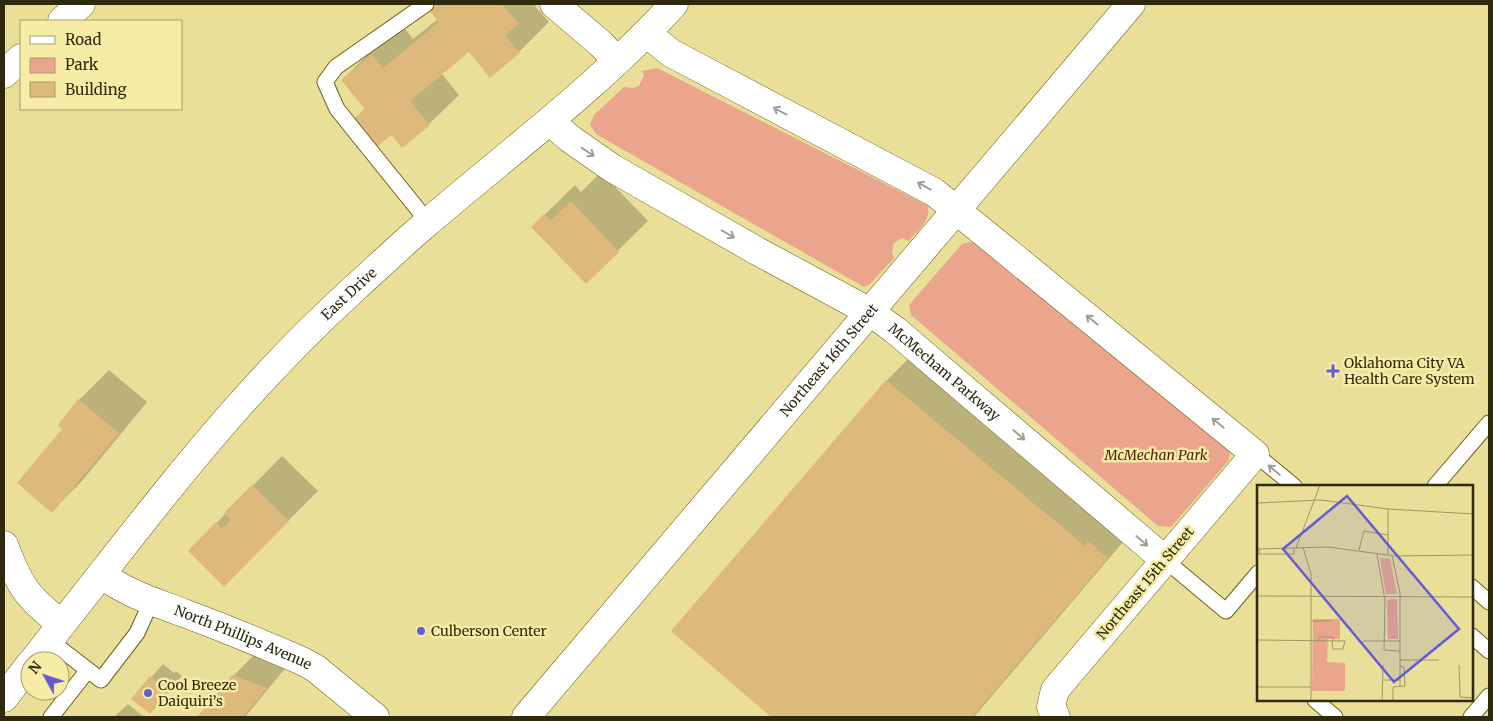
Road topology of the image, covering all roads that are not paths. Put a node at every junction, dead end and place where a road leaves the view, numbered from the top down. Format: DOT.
graph roads {
  1 [pos="81,4"];
  2 [pos="426,4"];
  3 [pos="554,4"];
  4 [pos="674,4"];
  5 [pos="1131,4"];
  6 [pos="63,20"];
  7 [pos="646,33"];
  8 [pos="20,59"];
  9 [pos="617,60"];
  10 [pos="4,74"];
  11 [pos="550,121"];
  12 [pos="957,210"];
  13 [pos="428,222"];
  14 [pos="870,312"];
  15 [pos="1489,423"];
  16 [pos="1255,454"];
  17 [pos="1293,485"];
  18 [pos="1436,485"];
  19 [pos="4,545"];
  20 [pos="1164,560"];
  21 [pos="101,574"];
  22 [pos="1257,574"];
  23 [pos="1473,588"];
  24 [pos="151,602"];
  25 [pos="1489,602"];
  26 [pos="56,632"];
  27 [pos="1473,637"];
  28 [pos="41,651"];
  29 [pos="1489,651"];
  30 [pos="88,670"];
  31 [pos="20,677"];
  32 [pos="1489,696"];
  33 [pos="4,698"];
  34 [pos="1316,701"];
  35 [pos="51,717"];
  36 [pos="375,717"];
  37 [pos="526,717"];
  38 [pos="1056,717"];
  39 [pos="1335,717"];
  40 [pos="1471,717"];
  1 -- 6 [label="street"];
  2 -- 13 [label="lane"];
  3 -- 9 [label="street"];
  4 -- 7 [label="street, East Drive"];
  5 -- 12 [label="street, Northeast 16th Street"];
  7 -- 9 [label="street, East Drive"];
  12 -- 7 [label="street, one-way"];
  8 -- 10 [label="street"];
  9 -- 11 [label="street, East Drive"];
  11 -- 13 [label="street, East Drive"];
  11 -- 14 [label="street, McMecham Parkway, one-way"];
  12 -- 14 [label="street, Northeast 16th Street"];
  16 -- 12 [label="street, one-way"];
  13 -- 21 [label="street, East Drive"];
  14 -- 20 [label="street, McMecham Parkway, one-way"];
  14 -- 37 [label="street, Northeast 16th Street"];
  15 -- 18 [label="lane"];
  17 -- 16 [label="lane, one-way"];
  16 -- 20 [label="street, Northeast 15th Street"];
  19 -- 26 [label="street"];
  20 -- 22 [label="lane"];
  20 -- 38 [label="street, Northeast 15th Street"];
  21 -- 24 [label="street, North Phillips Avenue"];
  21 -- 26 [label="street, East Drive"];
  23 -- 25 [label="lane"];
  24 -- 30 [label="lane"];
  24 -- 36 [label="street, North Phillips Avenue"];
  26 -- 28 [label="street, East Drive"];
  26 -- 30 [label="lane"];
  27 -- 29 [label="lane"];
  30 -- 35 [label="lane"];
  31 -- 33 [label="street"];
  32 -- 40 [label="lane"];
  34 -- 39 [label="lane"];
}
